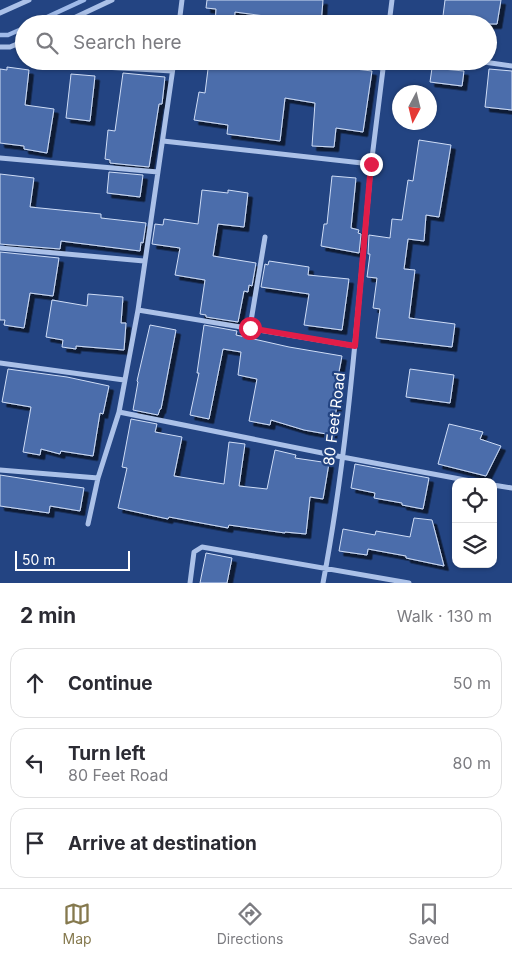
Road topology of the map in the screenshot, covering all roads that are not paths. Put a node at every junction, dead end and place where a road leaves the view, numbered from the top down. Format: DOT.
graph roads {
  1 [pos="29,0"];
  2 [pos="112,0"];
  3 [pos="182,0"];
  4 [pos="392,0"];
  5 [pos="0,13"];
  6 [pos="80,15"];
  7 [pos="180,15"];
  8 [pos="390,15"];
  9 [pos="15,45"];
  10 [pos="0,47"];
  11 [pos="497,64"];
  12 [pos="512,66"];
  13 [pos="155,70"];
  14 [pos="383,70"];
  15 [pos="172,71"];
  16 [pos="163,141"];
  17 [pos="0,158"];
  18 [pos="371,164"];
  19 [pos="158,172"];
  20 [pos="265,237"];
  21 [pos="0,248"];
  22 [pos="144,261"];
  23 [pos="138,310"];
  24 [pos="250,328"];
  25 [pos="355,346"];
  26 [pos="0,363"];
  27 [pos="124,380"];
  28 [pos="119,412"];
  29 [pos="342,457"];
  30 [pos="0,470"];
  31 [pos="98,478"];
  32 [pos="455,478"];
  33 [pos="497,486"];
  34 [pos="512,488"];
  35 [pos="88,524"];
  36 [pos="326,569"];
  37 [pos="401,582"];
  38 [pos="190,583"];
  39 [pos="323,583"];
  40 [pos="409,583"];
  1 -- 5 [label="street"];
  2 -- 6 [label="street"];
  3 -- 7 [label="street"];
  4 -- 8 [label="street"];
  9 -- 10 [label="street"];
  11 -- 12 [label="street"];
  13 -- 15 [label="street"];
  14 -- 18 [label="street, 80 Feet Road"];
  15 -- 16 [label="street"];
  16 -- 18 [label="street"];
  16 -- 19 [label="street"];
  17 -- 19 [label="street"];
  18 -- 25 [label="street, 80 Feet Road"];
  19 -- 22 [label="street"];
  20 -- 24 [label="street"];
  21 -- 22 [label="street"];
  22 -- 23 [label="street"];
  23 -- 24 [label="street"];
  23 -- 27 [label="street"];
  24 -- 25 [label="street"];
  25 -- 29 [label="street, 80 Feet Road"];
  26 -- 27 [label="street"];
  27 -- 28 [label="street"];
  28 -- 29 [label="street"];
  28 -- 31 [label="street"];
  29 -- 32 [label="street"];
  29 -- 36 [label="street, 80 Feet Road"];
  30 -- 31 [label="street"];
  31 -- 35 [label="street"];
  33 -- 34 [label="street"];
  36 -- 37 [label="street"];
  36 -- 38 [label="street"];
  36 -- 39 [label="street, 80 Feet Road"];
  37 -- 40 [label="street"];
}
